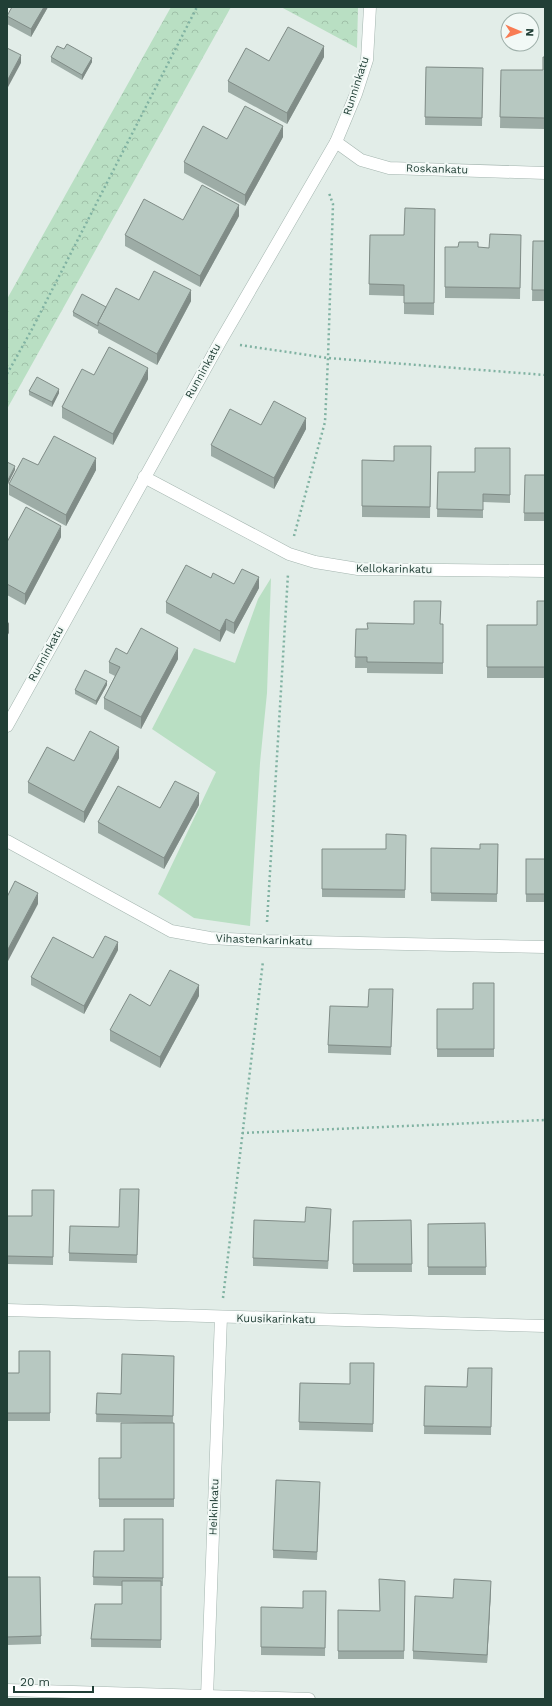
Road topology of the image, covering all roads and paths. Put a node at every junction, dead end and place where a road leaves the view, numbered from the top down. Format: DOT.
graph roads {
  1 [pos="197,7"];
  2 [pos="370,7"];
  3 [pos="336,142"];
  4 [pos="322,166"];
  5 [pos="545,173"];
  6 [pos="220,342"];
  7 [pos="328,358"];
  8 [pos="7,374"];
  9 [pos="545,375"];
  10 [pos="144,477"];
  11 [pos="289,554"];
  12 [pos="545,571"];
  13 [pos="7,726"];
  14 [pos="7,841"];
  15 [pos="266,941"];
  16 [pos="545,947"];
  17 [pos="545,1120"];
  18 [pos="242,1133"];
  19 [pos="7,1310"];
  20 [pos="221,1317"];
  21 [pos="545,1326"];
  22 [pos="7,1690"];
  23 [pos="207,1697"];
  24 [pos="309,1699"];
  1 -- 8 [label="path"];
  2 -- 3 [label="street, Runninkatu"];
  3 -- 4 [label="street, Runninkatu"];
  3 -- 5 [label="street, Roskankatu"];
  4 -- 6 [label="street, Runninkatu"];
  4 -- 7 [label="path"];
  6 -- 7 [label="path"];
  6 -- 10 [label="street, Runninkatu"];
  7 -- 9 [label="path"];
  7 -- 11 [label="path"];
  10 -- 11 [label="street, Kellokarinkatu"];
  10 -- 13 [label="street, Runninkatu"];
  11 -- 12 [label="street, Kellokarinkatu"];
  11 -- 15 [label="path"];
  14 -- 15 [label="street, Vihastenkarinkatu"];
  15 -- 16 [label="street, Vihastenkarinkatu"];
  15 -- 18 [label="path"];
  17 -- 18 [label="path"];
  18 -- 20 [label="path"];
  19 -- 20 [label="street, Kuusikarinkatu"];
  20 -- 21 [label="street, Kuusikarinkatu"];
  20 -- 23 [label="street, Heikinkatu"];
  22 -- 23 [label="street"];
  23 -- 24 [label="street"];
}
